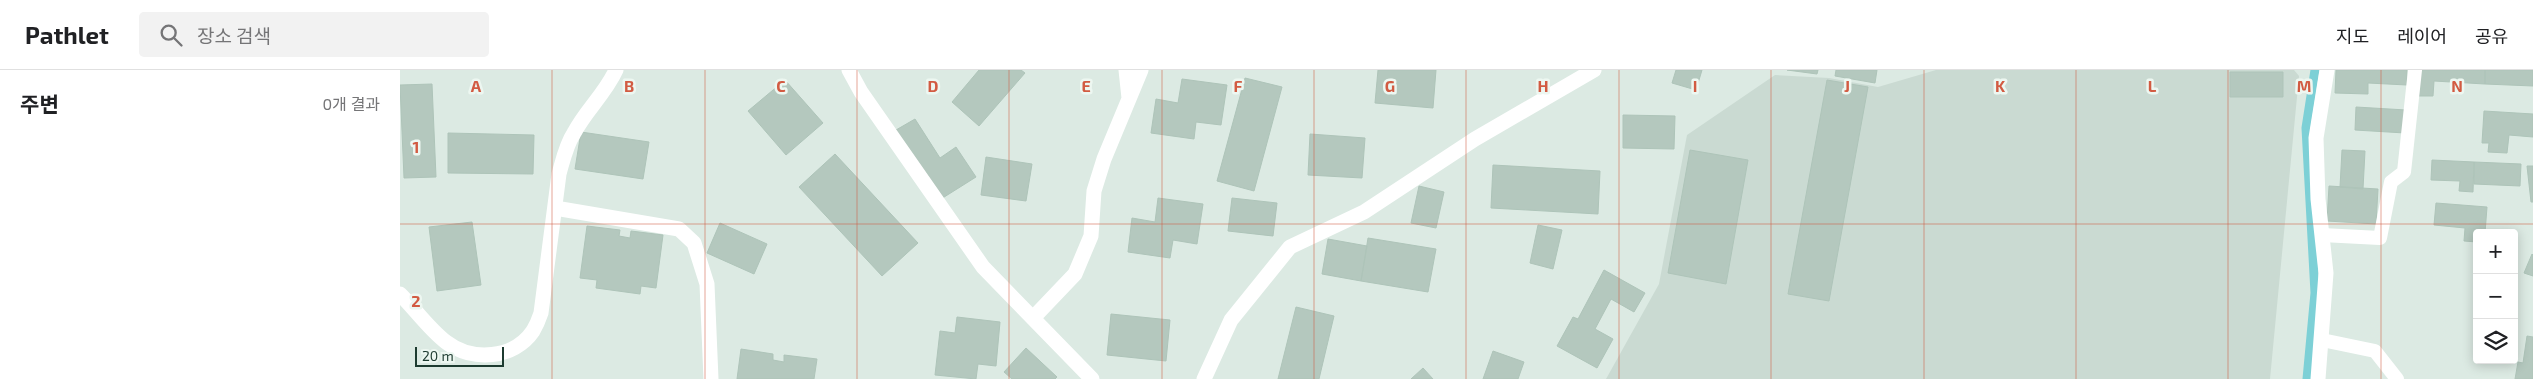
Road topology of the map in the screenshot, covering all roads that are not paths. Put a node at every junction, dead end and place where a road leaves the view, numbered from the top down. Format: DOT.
graph roads {
  1 [pos="616,70"];
  2 [pos="849,70"];
  3 [pos="1126,70"];
  4 [pos="1141,70"];
  5 [pos="1594,70"];
  6 [pos="2327,70"];
  7 [pos="2415,70"];
  8 [pos="1129,100"];
  9 [pos="555,208"];
  10 [pos="2322,235"];
  11 [pos="400,294"];
  12 [pos="1034,318"];
  13 [pos="2322,340"];
  14 [pos="711,379"];
  15 [pos="1092,379"];
  16 [pos="1204,379"];
  17 [pos="2318,379"];
  18 [pos="2397,379"];
  1 -- 9 [label="street"];
  2 -- 12 [label="street"];
  3 -- 8 [label="street"];
  4 -- 8 [label="street"];
  5 -- 16 [label="street"];
  6 -- 10 [label="street"];
  7 -- 10 [label="lane"];
  8 -- 12 [label="street"];
  9 -- 11 [label="street"];
  9 -- 14 [label="street"];
  10 -- 13 [label="street"];
  12 -- 15 [label="street"];
  13 -- 17 [label="street"];
  13 -- 18 [label="lane"];
}
